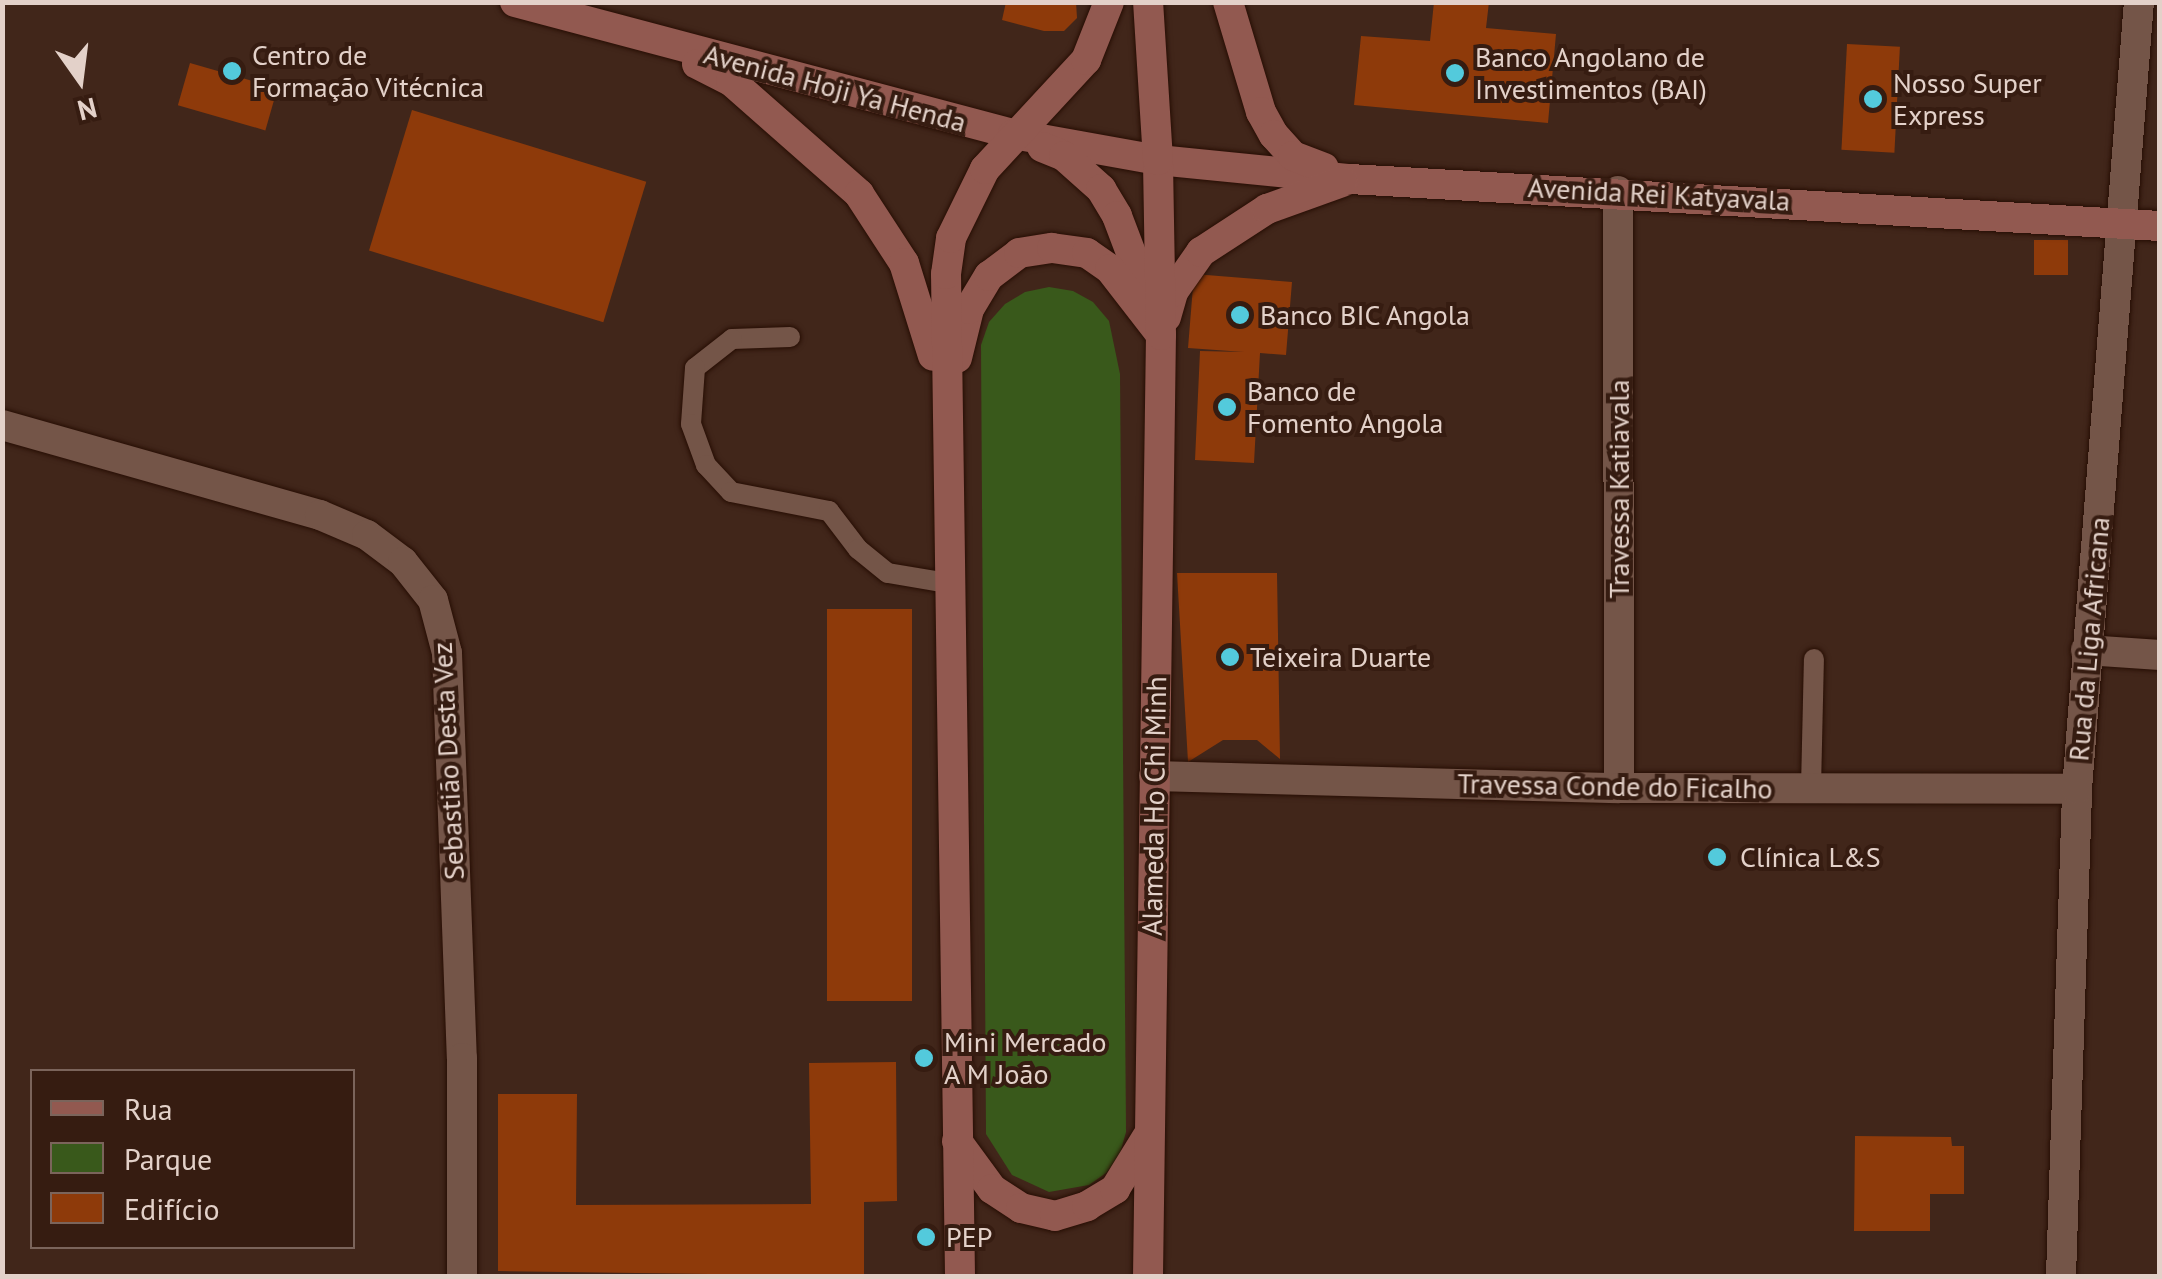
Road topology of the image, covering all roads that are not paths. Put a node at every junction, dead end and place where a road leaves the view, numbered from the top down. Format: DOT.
graph roads {
  1 [pos="515,2"];
  2 [pos="1109,2"];
  3 [pos="1148,2"];
  4 [pos="1228,2"];
  5 [pos="2140,2"];
  6 [pos="648,39"];
  7 [pos="1013,134"];
  8 [pos="1158,160"];
  9 [pos="1350,179"];
  10 [pos="1618,191"];
  11 [pos="2125,224"];
  12 [pos="2160,226"];
  13 [pos="1161,335"];
  14 [pos="790,336"];
  15 [pos="945,418"];
  16 [pos="2,425"];
  17 [pos="948,583"];
  18 [pos="2086,650"];
  19 [pos="2160,654"];
  20 [pos="1814,658"];
  21 [pos="1154,776"];
  22 [pos="1619,788"];
  23 [pos="1811,788"];
  24 [pos="2077,789"];
  25 [pos="1148,1136"];
  26 [pos="957,1140"];
  27 [pos="462,1276"];
  28 [pos="960,1276"];
  29 [pos="1148,1276"];
  30 [pos="2061,1276"];
  1 -- 6 [label="main road, Avenida Hoji Ya Henda"];
  2 -- 7 [label="main road"];
  3 -- 8 [label="main road"];
  4 -- 9 [label="main road"];
  5 -- 11 [label="street, Rua da Liga Africana"];
  6 -- 7 [label="main road, Avenida Hoji Ya Henda"];
  6 -- 15 [label="main road"];
  7 -- 8 [label="main road, Avenida Hoji Ya Henda"];
  7 -- 13 [label="main road"];
  7 -- 15 [label="main road"];
  8 -- 9 [label="main road, Avenida Rei Katyavala"];
  8 -- 13 [label="main road"];
  9 -- 10 [label="main road, Avenida Rei Katyavala"];
  9 -- 13 [label="main road"];
  10 -- 11 [label="main road, Avenida Rei Katyavala"];
  10 -- 22 [label="street, Travessa Katiavala"];
  11 -- 12 [label="main road, Avenida Rei Katyavala"];
  11 -- 18 [label="street, Rua da Liga Africana"];
  13 -- 15 [label="main road"];
  13 -- 21 [label="main road, Alameda Ho Chi Minh"];
  14 -- 17 [label="lane"];
  15 -- 17 [label="main road"];
  16 -- 27 [label="street, Sebastião Desta Vez"];
  17 -- 26 [label="main road"];
  18 -- 19 [label="street"];
  18 -- 24 [label="street, Rua da Liga Africana"];
  20 -- 23 [label="lane"];
  21 -- 22 [label="street, Travessa Conde do Ficalho"];
  21 -- 25 [label="main road, Alameda Ho Chi Minh"];
  22 -- 23 [label="street, Travessa Conde do Ficalho"];
  23 -- 24 [label="street, Travessa Conde do Ficalho"];
  24 -- 30 [label="street, Rua da Liga Africana"];
  25 -- 26 [label="main road"];
  25 -- 29 [label="main road, Alameda Ho Chi Minh"];
  26 -- 28 [label="main road"];
}
